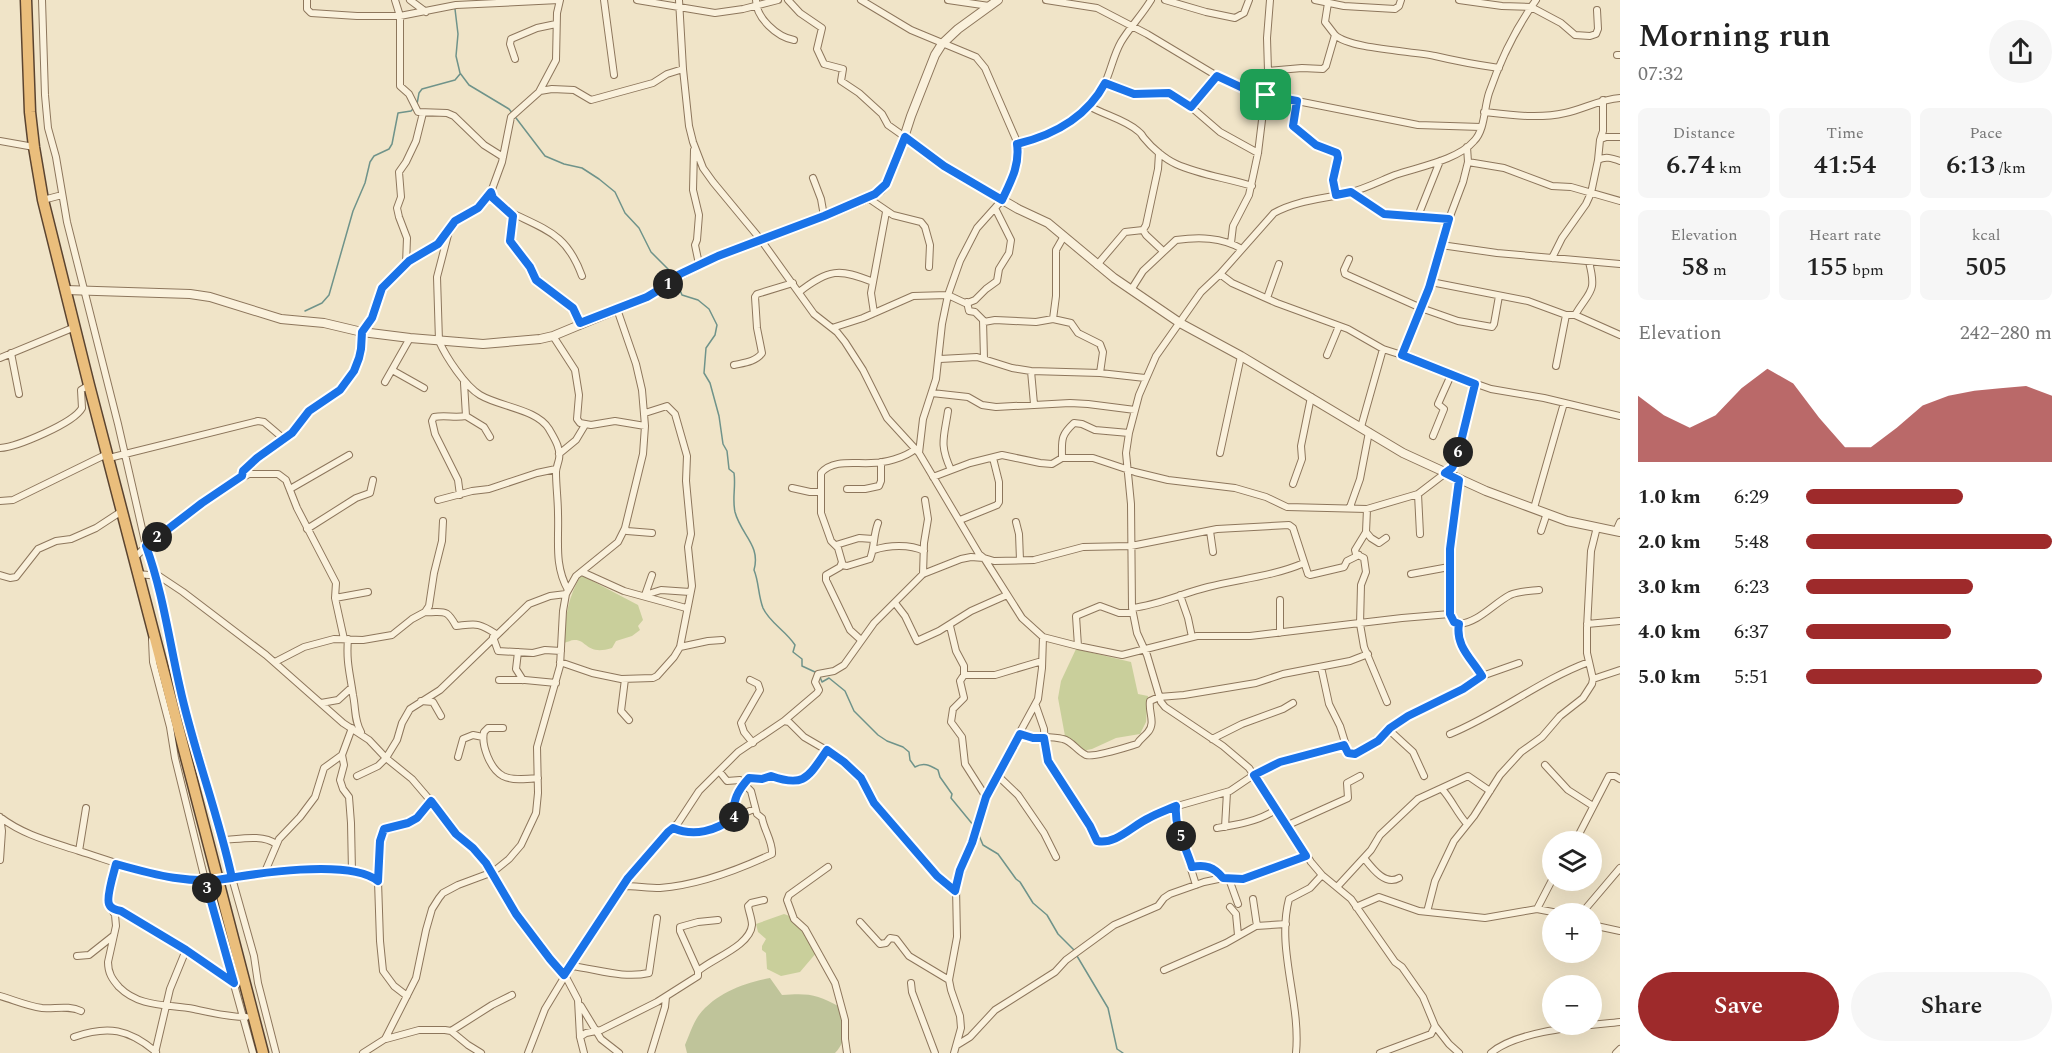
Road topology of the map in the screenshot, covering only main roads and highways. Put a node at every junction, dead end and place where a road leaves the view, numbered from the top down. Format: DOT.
graph roads {
  1 [pos="26,0"];
  2 [pos="263,1053"];
  1 -- 2 [label="highway"];
}
